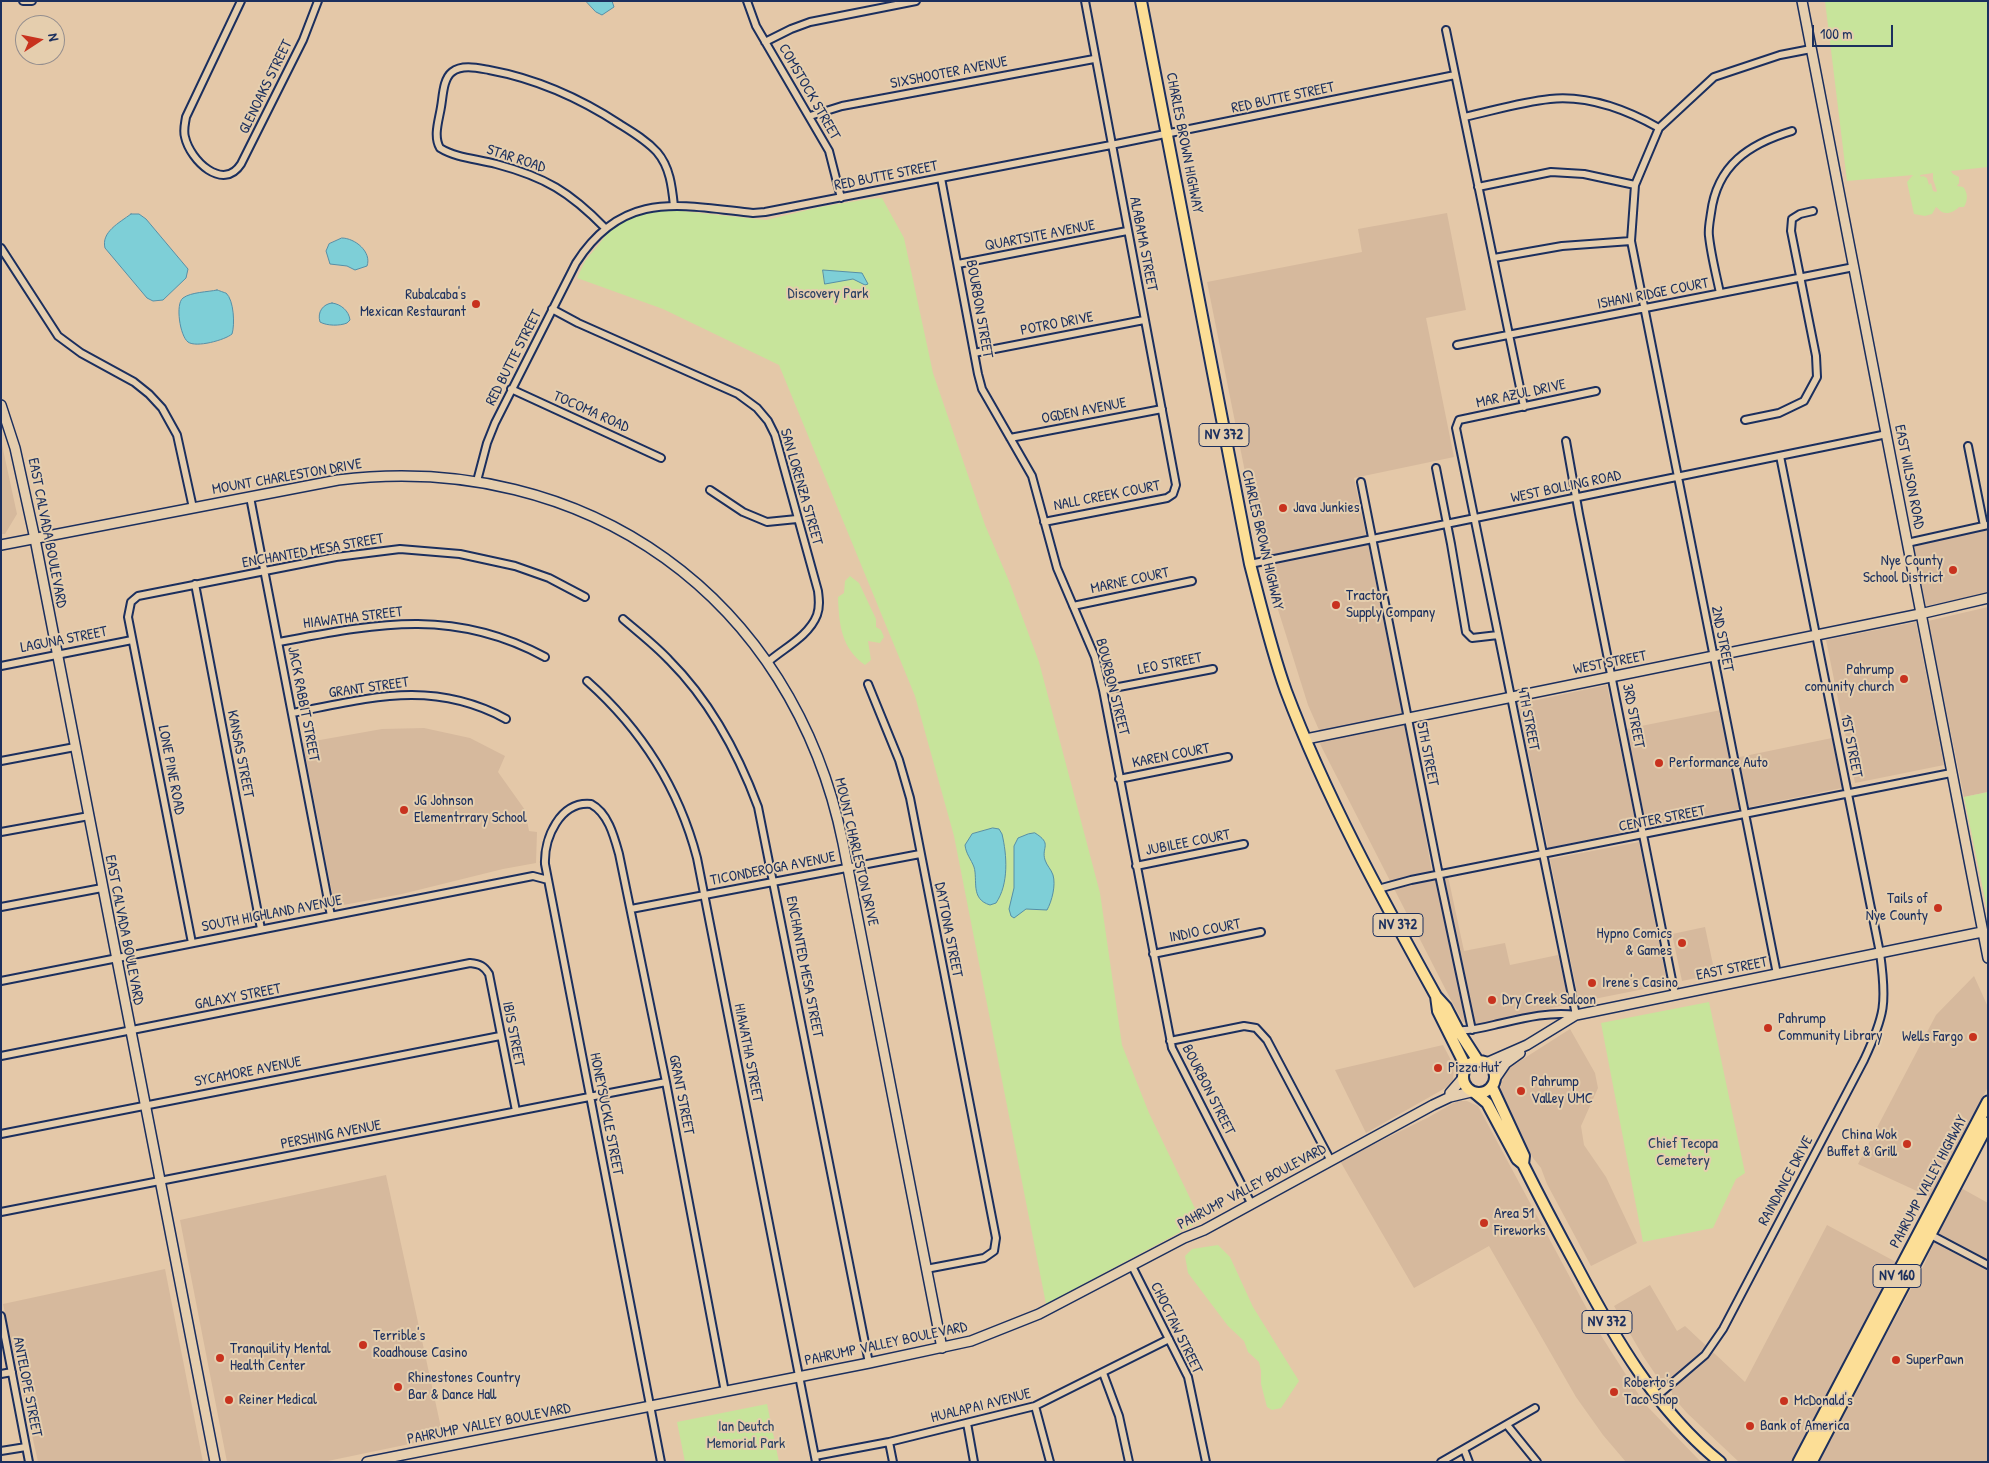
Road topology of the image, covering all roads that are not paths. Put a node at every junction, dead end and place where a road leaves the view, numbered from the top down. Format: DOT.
graph roads {
  1 [pos="23,1"];
  2 [pos="32,1"];
  3 [pos="241,1"];
  4 [pos="318,1"];
  5 [pos="747,1"];
  6 [pos="916,1"];
  7 [pos="1084,1"];
  8 [pos="1141,1"];
  9 [pos="1802,1"];
  10 [pos="1446,30"];
  11 [pos="765,42"];
  12 [pos="1812,49"];
  13 [pos="1094,59"];
  14 [pos="1454,75"];
  15 [pos="810,116"];
  16 [pos="1464,117"];
  17 [pos="1659,128"];
  18 [pos="1792,131"];
  19 [pos="1167,133"];
  20 [pos="1111,145"];
  21 [pos="941,178"];
  22 [pos="1635,185"];
  23 [pos="1478,187"];
  24 [pos="841,198"];
  25 [pos="674,206"];
  26 [pos="1813,211"];
  27 [pos="605,228"];
  28 [pos="1127,232"];
  29 [pos="1630,242"];
  30 [pos="1,248"];
  31 [pos="1494,258"];
  32 [pos="958,264"];
  33 [pos="1854,266"];
  34 [pos="1799,278"];
  35 [pos="1720,293"];
  36 [pos="1643,308"];
  37 [pos="552,309"];
  38 [pos="1144,320"];
  39 [pos="1510,334"];
  40 [pos="1457,345"];
  41 [pos="974,353"];
  42 [pos="511,389"];
  43 [pos="1596,391"];
  44 [pos="1,405"];
  45 [pos="1524,407"];
  46 [pos="1162,409"];
  47 [pos="1745,420"];
  48 [pos="1456,428"];
  49 [pos="1887,434"];
  50 [pos="1010,438"];
  51 [pos="1566,442"];
  52 [pos="1968,446"];
  53 [pos="1780,456"];
  54 [pos="662,458"];
  55 [pos="1436,468"];
  56 [pos="1677,477"];
  57 [pos="477,481"];
  58 [pos="1361,482"];
  59 [pos="710,490"];
  60 [pos="1174,492"];
  61 [pos="250,497"];
  62 [pos="1576,498"];
  63 [pos="193,508"];
  64 [pos="1474,518"];
  65 [pos="797,519"];
  66 [pos="1044,522"];
  67 [pos="1447,524"];
  68 [pos="1986,525"];
  69 [pos="34,539"];
  70 [pos="1372,539"];
  71 [pos="1907,543"];
  72 [pos="1,545"];
  73 [pos="1250,564"];
  74 [pos="264,571"];
  75 [pos="1192,581"];
  76 [pos="195,584"];
  77 [pos="585,597"];
  78 [pos="1988,598"];
  79 [pos="131,602"];
  80 [pos="1073,606"];
  81 [pos="1920,614"];
  82 [pos="623,619"];
  83 [pos="1498,635"];
  84 [pos="1816,635"];
  85 [pos="132,640"];
  86 [pos="279,642"];
  87 [pos="57,654"];
  88 [pos="1713,656"];
  89 [pos="545,657"];
  90 [pos="768,662"];
  91 [pos="1,666"];
  92 [pos="1213,669"];
  93 [pos="1613,677"];
  94 [pos="587,681"];
  95 [pos="868,684"];
  96 [pos="1103,690"];
  97 [pos="1510,697"];
  98 [pos="292,713"];
  99 [pos="506,718"];
  100 [pos="1408,718"];
  101 [pos="1306,739"];
  102 [pos="75,747"];
  103 [pos="1228,758"];
  104 [pos="1,761"];
  105 [pos="1951,774"];
  106 [pos="1119,779"];
  107 [pos="1848,794"];
  108 [pos="598,808"];
  109 [pos="1745,815"];
  110 [pos="88,816"];
  111 [pos="1,832"];
  112 [pos="1644,835"];
  113 [pos="1244,844"];
  114 [pos="920,854"];
  115 [pos="1542,856"];
  116 [pos="1136,866"];
  117 [pos="848,868"];
  118 [pos="1439,875"];
  119 [pos="548,880"];
  120 [pos="774,882"];
  121 [pos="102,888"];
  122 [pos="1378,889"];
  123 [pos="705,896"];
  124 [pos="1,907"];
  125 [pos="631,909"];
  126 [pos="331,916"];
  127 [pos="261,929"];
  128 [pos="1261,932"];
  129 [pos="1982,932"];
  130 [pos="192,943"];
  131 [pos="1880,953"];
  132 [pos="1153,954"];
  133 [pos="115,958"];
  134 [pos="1988,958"];
  135 [pos="480,965"];
  136 [pos="1777,974"];
  137 [pos="1,981"];
  138 [pos="1675,995"];
  139 [pos="1436,996"];
  140 [pos="1576,1015"];
  141 [pos="1458,1030"];
  142 [pos="1472,1030"];
  143 [pos="130,1031"];
  144 [pos="500,1036"];
  145 [pos="1170,1041"];
  146 [pos="1527,1046"];
  147 [pos="1,1056"];
  148 [pos="1482,1062"];
  149 [pos="1466,1067"];
  150 [pos="1462,1078"];
  151 [pos="666,1082"];
  152 [pos="1493,1083"];
  153 [pos="1473,1092"];
  154 [pos="590,1096"];
  155 [pos="1450,1097"];
  156 [pos="1988,1102"];
  157 [pos="145,1105"];
  158 [pos="516,1112"];
  159 [pos="1988,1123"];
  160 [pos="1,1134"];
  161 [pos="1331,1161"];
  162 [pos="1523,1164"];
  163 [pos="160,1180"];
  164 [pos="1251,1203"];
  165 [pos="1,1212"];
  166 [pos="1925,1232"];
  167 [pos="1988,1264"];
  168 [pos="1132,1266"];
  169 [pos="926,1269"];
  170 [pos="1,1316"];
  171 [pos="1170,1339"];
  172 [pos="942,1348"];
  173 [pos="869,1363"];
  174 [pos="12,1372"];
  175 [pos="1103,1373"];
  176 [pos="1,1374"];
  177 [pos="800,1377"];
  178 [pos="725,1392"];
  179 [pos="1835,1394"];
  180 [pos="1657,1396"];
  181 [pos="650,1406"];
  182 [pos="1035,1406"];
  183 [pos="1535,1408"];
  184 [pos="967,1423"];
  185 [pos="1507,1424"];
  186 [pos="1827,1432"];
  187 [pos="890,1442"];
  188 [pos="26,1447"];
  189 [pos="1464,1448"];
  190 [pos="1,1451"];
  191 [pos="815,1459"];
  192 [pos="29,1462"];
  193 [pos="215,1462"];
  194 [pos="367,1462"];
  195 [pos="661,1462"];
  196 [pos="894,1462"];
  197 [pos="974,1462"];
  198 [pos="1050,1462"];
  199 [pos="1129,1462"];
  200 [pos="1206,1462"];
  201 [pos="1441,1462"];
  202 [pos="1469,1462"];
  203 [pos="1537,1462"];
  204 [pos="1720,1462"];
  205 [pos="1799,1462"];
  206 [pos="1811,1462"];
  1 -- 2 [label="street"];
  3 -- 4 [label="street, GLENOAKS STREET"];
  5 -- 11 [label="street, COMSTOCK STREET"];
  6 -- 11 [label="street"];
  7 -- 13 [label="street, ALABAMA STREET"];
  8 -- 19 [label="main road, CHARLES BROWN HIGHWAY / NV 372"];
  9 -- 12 [label="street, EAST WILSON ROAD"];
  10 -- 14 [label="street"];
  11 -- 15 [label="street, COMSTOCK STREET"];
  12 -- 17 [label="street"];
  12 -- 33 [label="street, EAST WILSON ROAD"];
  13 -- 15 [label="street, SIXSHOOTER AVENUE"];
  13 -- 20 [label="street, ALABAMA STREET"];
  14 -- 16 [label="street"];
  14 -- 19 [label="street, RED BUTTE STREET"];
  15 -- 24 [label="street, COMSTOCK STREET"];
  16 -- 17 [label="street"];
  16 -- 23 [label="street"];
  17 -- 22 [label="street, 2ND STREET"];
  18 -- 35 [label="street"];
  19 -- 20 [label="street, RED BUTTE STREET"];
  19 -- 73 [label="main road, CHARLES BROWN HIGHWAY / NV 372"];
  20 -- 21 [label="street, RED BUTTE STREET"];
  20 -- 28 [label="street, ALABAMA STREET"];
  21 -- 24 [label="street, RED BUTTE STREET"];
  21 -- 32 [label="street, BOURBON STREET"];
  22 -- 23 [label="street"];
  22 -- 29 [label="street, 2ND STREET"];
  23 -- 31 [label="street"];
  24 -- 25 [label="street, RED BUTTE STREET"];
  25 -- 27 [label="street, RED BUTTE STREET"];
  25 -- 27 [label="street, STAR ROAD"];
  26 -- 34 [label="street"];
  27 -- 37 [label="street, RED BUTTE STREET"];
  28 -- 32 [label="street, QUARTSITE AVENUE"];
  28 -- 38 [label="street, ALABAMA STREET"];
  29 -- 31 [label="street"];
  29 -- 36 [label="street, 2ND STREET"];
  30 -- 63 [label="street"];
  31 -- 39 [label="street"];
  32 -- 41 [label="street, BOURBON STREET"];
  33 -- 34 [label="street, ISHANI RIDGE COURT"];
  33 -- 49 [label="street, EAST WILSON ROAD"];
  34 -- 35 [label="street, ISHANI RIDGE COURT"];
  34 -- 47 [label="street"];
  35 -- 36 [label="street, ISHANI RIDGE COURT"];
  36 -- 39 [label="street, ISHANI RIDGE COURT"];
  36 -- 56 [label="street, 2ND STREET"];
  37 -- 42 [label="street, RED BUTTE STREET"];
  37 -- 65 [label="street, SAN LORENZA STREET"];
  38 -- 41 [label="street, POTRO DRIVE"];
  38 -- 46 [label="street, ALABAMA STREET"];
  39 -- 40 [label="street, ISHANI RIDGE COURT"];
  39 -- 45 [label="street"];
  41 -- 50 [label="street, BOURBON STREET"];
  42 -- 54 [label="street, TOCOMA ROAD"];
  42 -- 57 [label="street, RED BUTTE STREET"];
  43 -- 45 [label="street, MAR AZUL DRIVE"];
  44 -- 69 [label="street, EAST CALVADA BOULEVARD"];
  45 -- 48 [label="street, MAR AZUL DRIVE"];
  46 -- 50 [label="street, OGDEN AVENUE"];
  46 -- 60 [label="street, ALABAMA STREET"];
  48 -- 64 [label="street, 4TH STREET"];
  49 -- 53 [label="street, WEST BOLLING ROAD"];
  49 -- 71 [label="street, EAST WILSON ROAD"];
  50 -- 66 [label="street, BOURBON STREET"];
  51 -- 62 [label="street, 3RD STREET"];
  52 -- 68 [label="street"];
  53 -- 56 [label="street, WEST BOLLING ROAD"];
  53 -- 84 [label="street, 1ST STREET"];
  55 -- 67 [label="street"];
  56 -- 62 [label="street, WEST BOLLING ROAD"];
  56 -- 88 [label="street, 2ND STREET"];
  57 -- 61 [label="street, MOUNT CHARLESTON DRIVE"];
  57 -- 90 [label="street, MOUNT CHARLESTON DRIVE"];
  58 -- 70 [label="street, 5TH STREET"];
  59 -- 65 [label="street"];
  60 -- 66 [label="street, NALL CREEK COURT"];
  61 -- 63 [label="street, MOUNT CHARLESTON DRIVE"];
  61 -- 74 [label="street, JACK RABBIT STREET"];
  62 -- 64 [label="street, WEST BOLLING ROAD"];
  62 -- 93 [label="street, 3RD STREET"];
  63 -- 69 [label="street, MOUNT CHARLESTON DRIVE"];
  64 -- 67 [label="street, WEST BOLLING ROAD"];
  64 -- 83 [label="street, 4TH STREET"];
  65 -- 90 [label="street, SAN LORENZA STREET"];
  66 -- 80 [label="street, BOURBON STREET"];
  67 -- 70 [label="street, WEST BOLLING ROAD"];
  67 -- 83 [label="street"];
  68 -- 71 [label="street"];
  69 -- 72 [label="street, MOUNT CHARLESTON DRIVE"];
  69 -- 87 [label="street, EAST CALVADA BOULEVARD"];
  70 -- 73 [label="street, WEST BOLLING ROAD"];
  70 -- 100 [label="street, 5TH STREET"];
  71 -- 81 [label="street, EAST WILSON ROAD"];
  73 -- 101 [label="main road, CHARLES BROWN HIGHWAY / NV 372"];
  74 -- 76 [label="street, ENCHANTED MESA STREET"];
  74 -- 77 [label="street, ENCHANTED MESA STREET"];
  74 -- 86 [label="street, JACK RABBIT STREET"];
  75 -- 80 [label="street, MARNE COURT"];
  76 -- 79 [label="street, ENCHANTED MESA STREET"];
  76 -- 127 [label="street, KANSAS STREET"];
  78 -- 81 [label="street, WEST STREET"];
  79 -- 85 [label="street, LONE PINE ROAD"];
  80 -- 96 [label="street, BOURBON STREET"];
  81 -- 84 [label="street, WEST STREET"];
  81 -- 105 [label="street, EAST WILSON ROAD"];
  82 -- 120 [label="street, ENCHANTED MESA STREET"];
  83 -- 97 [label="street, 4TH STREET"];
  84 -- 88 [label="street, WEST STREET"];
  84 -- 107 [label="street, 1ST STREET"];
  85 -- 87 [label="street, LAGUNA STREET"];
  85 -- 130 [label="street, LONE PINE ROAD"];
  86 -- 89 [label="street, HIAWATHA STREET"];
  86 -- 98 [label="street, JACK RABBIT STREET"];
  87 -- 91 [label="street, LAGUNA STREET"];
  87 -- 102 [label="street, EAST CALVADA BOULEVARD"];
  88 -- 93 [label="street, WEST STREET"];
  88 -- 109 [label="street, 2ND STREET"];
  90 -- 117 [label="street, MOUNT CHARLESTON DRIVE"];
  92 -- 96 [label="street, LEO STREET"];
  93 -- 97 [label="street, WEST STREET"];
  93 -- 112 [label="street, 3RD STREET"];
  94 -- 123 [label="street, HIAWATHA STREET"];
  95 -- 114 [label="street, DAYTONA STREET"];
  96 -- 106 [label="street, BOURBON STREET"];
  97 -- 100 [label="street, WEST STREET"];
  97 -- 115 [label="street, 4TH STREET"];
  98 -- 99 [label="street, GRANT STREET"];
  98 -- 126 [label="street, JACK RABBIT STREET"];
  100 -- 101 [label="street, WEST STREET"];
  100 -- 118 [label="street, 5TH STREET"];
  101 -- 122 [label="main road, CHARLES BROWN HIGHWAY / NV 372"];
  102 -- 104 [label="street"];
  102 -- 110 [label="street, EAST CALVADA BOULEVARD"];
  103 -- 106 [label="street, KAREN COURT"];
  105 -- 107 [label="street, CENTER STREET"];
  105 -- 129 [label="street, EAST WILSON ROAD"];
  106 -- 116 [label="street, BOURBON STREET"];
  107 -- 109 [label="street, CENTER STREET"];
  107 -- 131 [label="street, 1ST STREET"];
  108 -- 119 [label="street, HONEYSUCKLE STREET"];
  108 -- 125 [label="street, GRANT STREET"];
  109 -- 112 [label="street, CENTER STREET"];
  109 -- 136 [label="street, 2ND STREET"];
  110 -- 111 [label="street"];
  110 -- 121 [label="street, EAST CALVADA BOULEVARD"];
  112 -- 115 [label="street, CENTER STREET"];
  112 -- 138 [label="street, 3RD STREET"];
  113 -- 116 [label="street, JUBILEE COURT"];
  114 -- 117 [label="street, TICONDEROGA AVENUE"];
  114 -- 169 [label="street, DAYTONA STREET"];
  115 -- 118 [label="street, CENTER STREET"];
  115 -- 140 [label="street, 4TH STREET"];
  116 -- 132 [label="street, BOURBON STREET"];
  117 -- 120 [label="street, TICONDEROGA AVENUE"];
  117 -- 169 [label="street, MOUNT CHARLESTON DRIVE"];
  118 -- 122 [label="street, CENTER STREET"];
  118 -- 142 [label="street, 5TH STREET"];
  119 -- 126 [label="street, SOUTH HIGHLAND AVENUE"];
  119 -- 154 [label="street, HONEYSUCKLE STREET"];
  120 -- 123 [label="street, TICONDEROGA AVENUE"];
  120 -- 173 [label="street, ENCHANTED MESA STREET"];
  121 -- 124 [label="street"];
  121 -- 133 [label="street, EAST CALVADA BOULEVARD"];
  122 -- 139 [label="main road, CHARLES BROWN HIGHWAY / NV 372"];
  123 -- 125 [label="street, TICONDEROGA AVENUE"];
  123 -- 177 [label="street, HIAWATHA STREET"];
  125 -- 151 [label="street, GRANT STREET"];
  126 -- 127 [label="street, SOUTH HIGHLAND AVENUE"];
  127 -- 130 [label="street, SOUTH HIGHLAND AVENUE"];
  128 -- 132 [label="street, INDIO COURT"];
  129 -- 131 [label="street, EAST STREET"];
  129 -- 134 [label="street, EAST WILSON ROAD"];
  130 -- 133 [label="street, SOUTH HIGHLAND AVENUE"];
  131 -- 136 [label="street, EAST STREET"];
  131 -- 180 [label="street, RAINDANCE DRIVE"];
  132 -- 145 [label="street, BOURBON STREET"];
  133 -- 137 [label="street, SOUTH HIGHLAND AVENUE"];
  133 -- 143 [label="street, EAST CALVADA BOULEVARD"];
  135 -- 143 [label="street, GALAXY STREET"];
  135 -- 144 [label="street, IBIS STREET"];
  136 -- 138 [label="street, EAST STREET"];
  138 -- 140 [label="street, EAST STREET"];
  139 -- 141 [label="main road, CHARLES BROWN HIGHWAY / NV 372"];
  139 -- 149 [label="main road, CHARLES BROWN HIGHWAY / NV 372"];
  140 -- 142 [label="street, EAST STREET"];
  140 -- 146 [label="street"];
  141 -- 142 [label="street, EAST STREET"];
  141 -- 148 [label="main road, CHARLES BROWN HIGHWAY / NV 372"];
  143 -- 147 [label="street, GALAXY STREET"];
  143 -- 157 [label="street, EAST CALVADA BOULEVARD"];
  144 -- 157 [label="street, SYCAMORE AVENUE"];
  144 -- 158 [label="street, IBIS STREET"];
  145 -- 161 [label="street"];
  145 -- 164 [label="street, BOURBON STREET"];
  146 -- 148 [label="street"];
  146 -- 152 [label="street"];
  148 -- 149 [label="main road"];
  148 -- 152 [label="main road, NV 372"];
  149 -- 150 [label="main road"];
  150 -- 153 [label="main road, NV 372"];
  150 -- 155 [label="street, PAHRUMP VALLEY BOULEVARD"];
  151 -- 154 [label="street, PERSHING AVENUE"];
  151 -- 178 [label="street, GRANT STREET"];
  152 -- 153 [label="main road"];
  152 -- 162 [label="main road, NV 372"];
  153 -- 155 [label="street, PAHRUMP VALLEY BOULEVARD"];
  153 -- 162 [label="main road, NV 372"];
  154 -- 158 [label="street, PERSHING AVENUE"];
  154 -- 181 [label="street, HONEYSUCKLE STREET"];
  155 -- 161 [label="street, PAHRUMP VALLEY BOULEVARD"];
  156 -- 166 [label="highway, PAHRUMP VALLEY HIGHWAY / NV 160"];
  157 -- 160 [label="street, SYCAMORE AVENUE"];
  157 -- 163 [label="street, EAST CALVADA BOULEVARD"];
  158 -- 163 [label="street, PERSHING AVENUE"];
  159 -- 166 [label="highway, PAHRUMP VALLEY HIGHWAY / NV 160"];
  161 -- 164 [label="street, PAHRUMP VALLEY BOULEVARD"];
  162 -- 180 [label="main road, NV 372"];
  163 -- 165 [label="street, PERSHING AVENUE"];
  163 -- 193 [label="street, EAST CALVADA BOULEVARD"];
  164 -- 168 [label="street, PAHRUMP VALLEY BOULEVARD"];
  166 -- 167 [label="street"];
  166 -- 179 [label="highway, PAHRUMP VALLEY HIGHWAY / NV 160"];
  166 -- 186 [label="highway, PAHRUMP VALLEY HIGHWAY / NV 160"];
  168 -- 171 [label="street, CHOCTAW STREET"];
  168 -- 172 [label="street, PAHRUMP VALLEY BOULEVARD"];
  169 -- 172 [label="street, MOUNT CHARLESTON DRIVE"];
  170 -- 174 [label="street, ANTELOPE STREET"];
  171 -- 175 [label="street, HUALAPAI AVENUE"];
  171 -- 200 [label="street, CHOCTAW STREET"];
  172 -- 173 [label="street, PAHRUMP VALLEY BOULEVARD"];
  173 -- 177 [label="street, PAHRUMP VALLEY BOULEVARD"];
  174 -- 176 [label="street"];
  174 -- 188 [label="street, ANTELOPE STREET"];
  175 -- 182 [label="street, HUALAPAI AVENUE"];
  175 -- 199 [label="street"];
  177 -- 178 [label="street, PAHRUMP VALLEY BOULEVARD"];
  177 -- 191 [label="street, HIAWATHA STREET"];
  178 -- 181 [label="street, PAHRUMP VALLEY BOULEVARD"];
  179 -- 186 [label="highway"];
  179 -- 205 [label="highway, PAHRUMP VALLEY HIGHWAY / NV 160"];
  180 -- 204 [label="main road, NV 372"];
  181 -- 194 [label="street, PAHRUMP VALLEY BOULEVARD"];
  181 -- 195 [label="street, HONEYSUCKLE STREET"];
  182 -- 184 [label="street, HUALAPAI AVENUE"];
  182 -- 198 [label="street"];
  183 -- 185 [label="street"];
  184 -- 187 [label="street, HUALAPAI AVENUE"];
  184 -- 197 [label="street"];
  185 -- 189 [label="street"];
  185 -- 203 [label="street"];
  186 -- 206 [label="highway, PAHRUMP VALLEY HIGHWAY / NV 160"];
  187 -- 191 [label="street, HUALAPAI AVENUE"];
  187 -- 196 [label="street"];
  188 -- 190 [label="street"];
  188 -- 192 [label="street, ANTELOPE STREET"];
  189 -- 201 [label="street"];
  189 -- 202 [label="street"];
}
